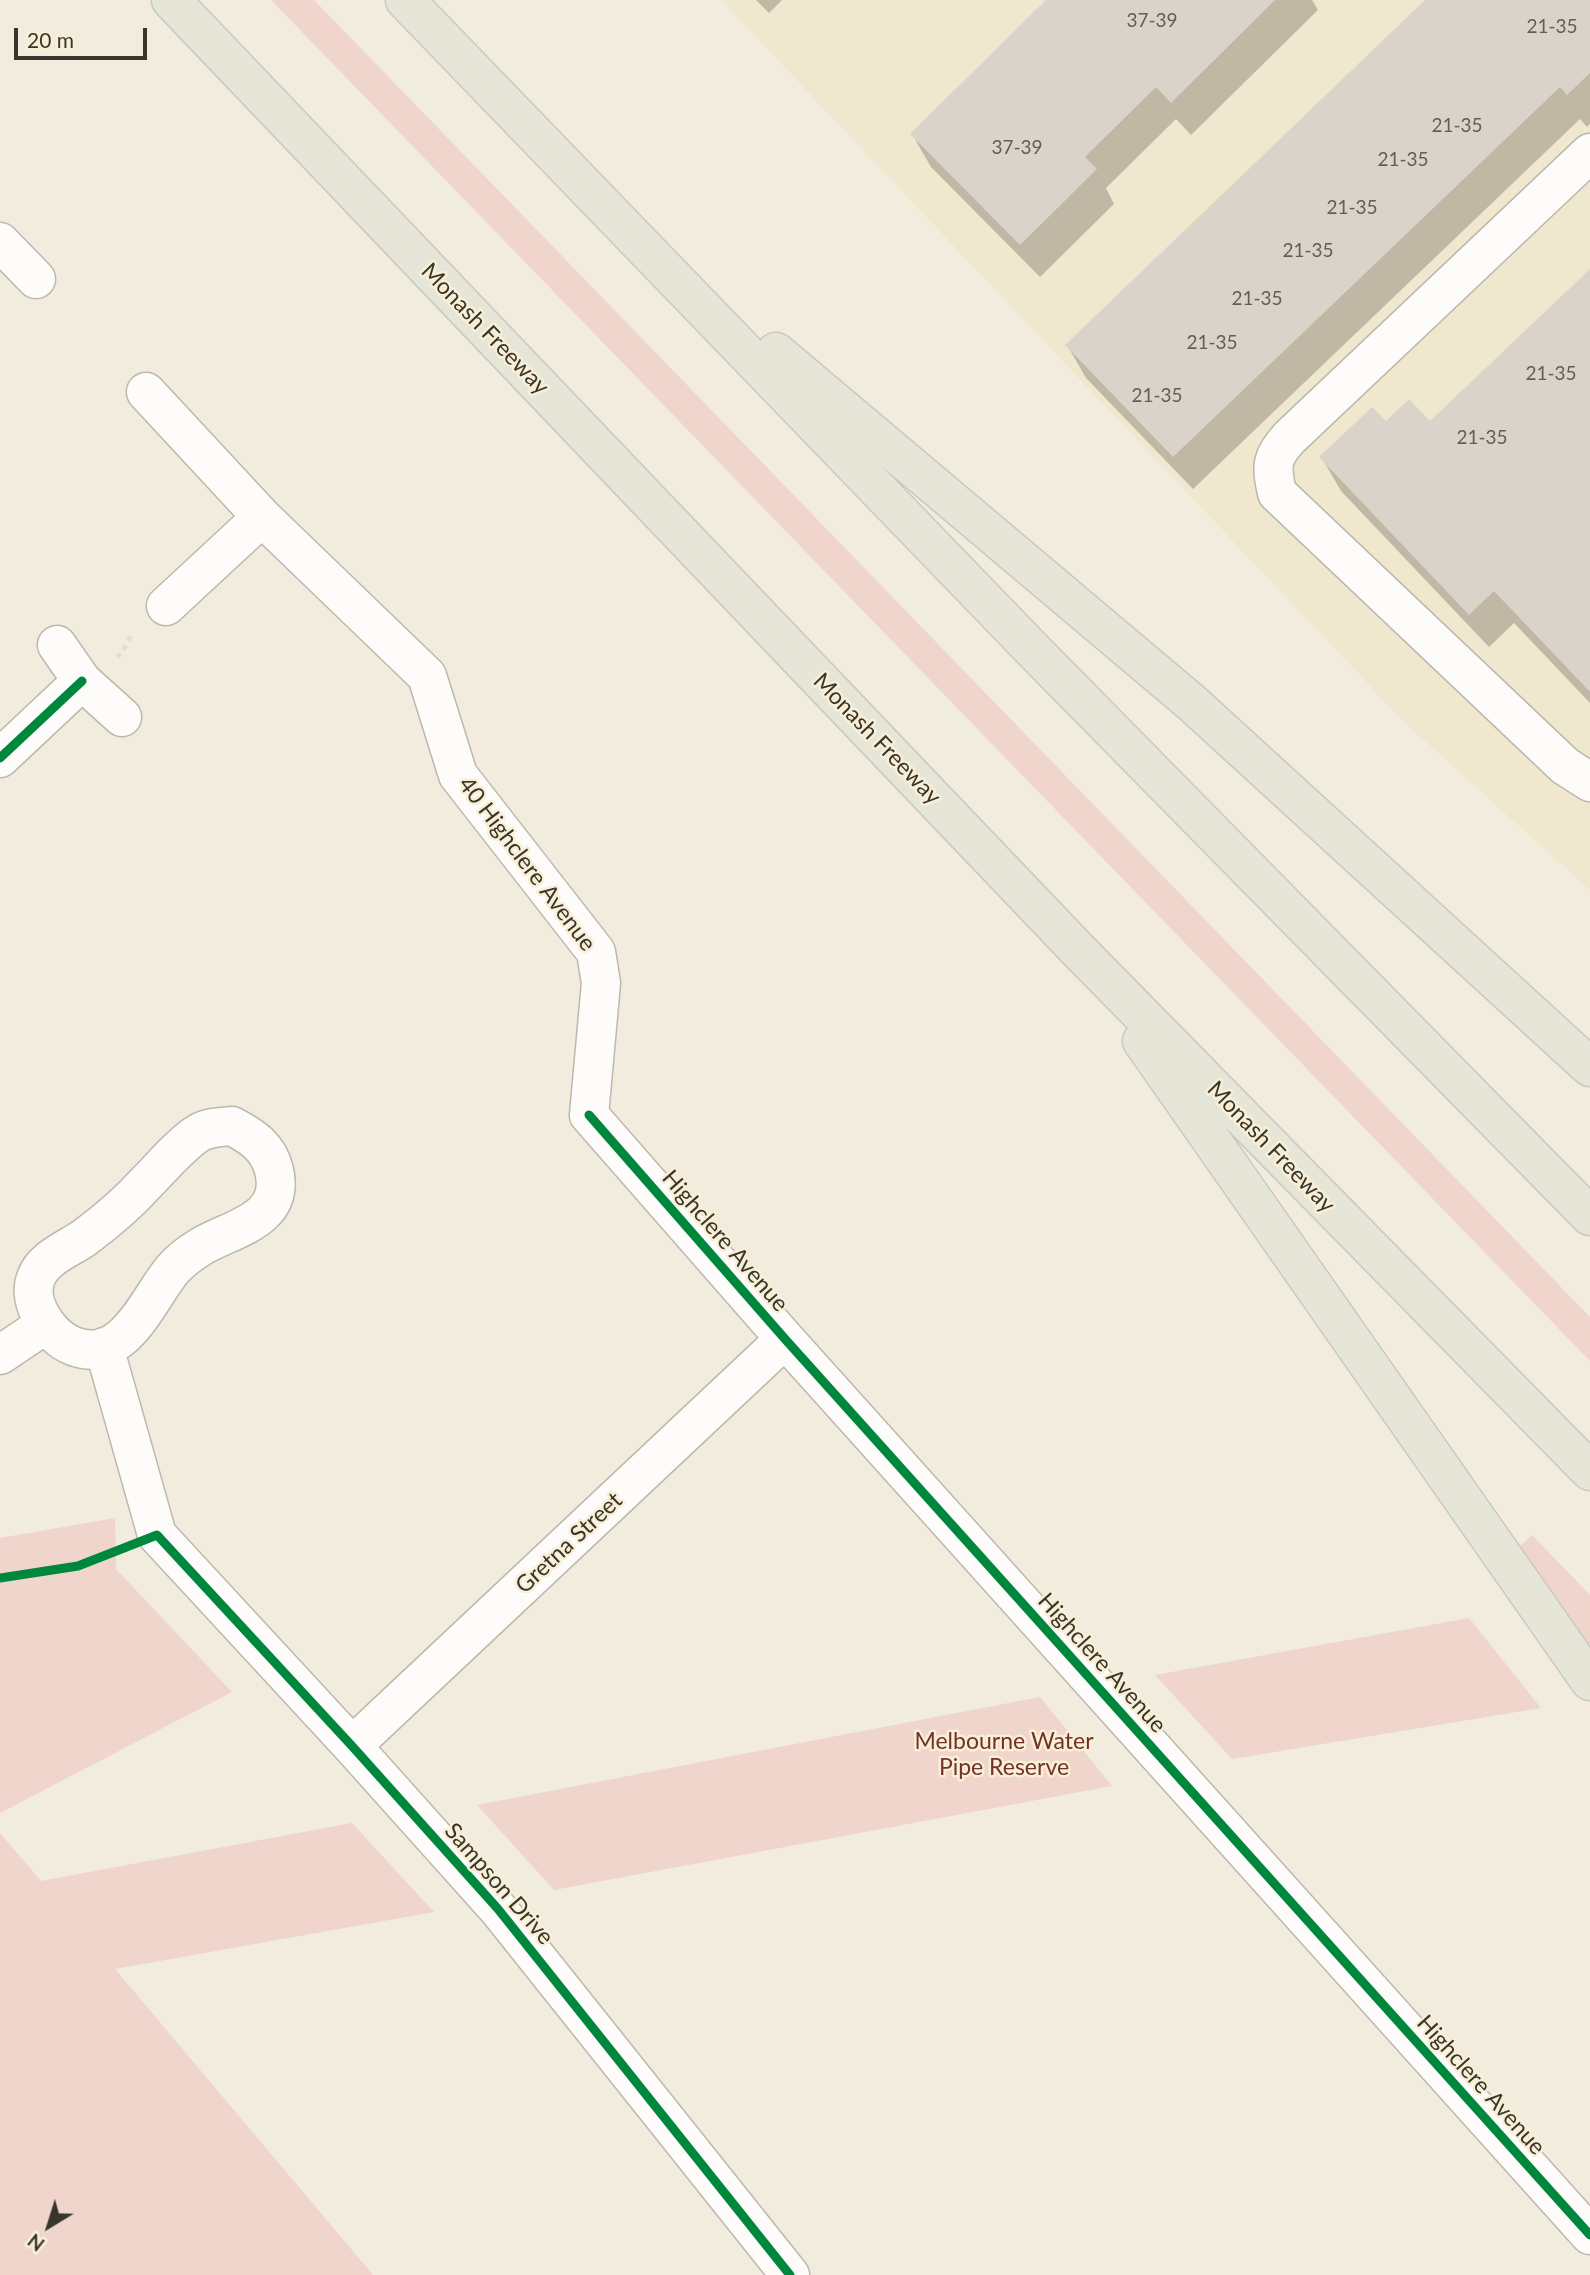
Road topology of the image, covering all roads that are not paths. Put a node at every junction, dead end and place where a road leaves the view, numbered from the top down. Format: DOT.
graph roads {
  1 [pos="171,0"];
  2 [pos="405,0"];
  3 [pos="1590,153"];
  4 [pos="621,222"];
  5 [pos="0,242"];
  6 [pos="36,279"];
  7 [pos="146,392"];
  8 [pos="262,517"];
  9 [pos="166,606"];
  10 [pos="57,645"];
  11 [pos="82,681"];
  12 [pos="122,717"];
  13 [pos="0,758"];
  14 [pos="1590,782"];
  15 [pos="1077,949"];
  16 [pos="1590,1067"];
  17 [pos="589,1115"];
  18 [pos="1590,1216"];
  19 [pos="46,1324"];
  20 [pos="785,1339"];
  21 [pos="104,1347"];
  22 [pos="0,1355"];
  23 [pos="1590,1471"];
  24 [pos="1590,1681"];
  25 [pos="352,1746"];
  26 [pos="1590,2235"];
  27 [pos="790,2275"];
  1 -- 15 [label="highway, Monash Freeway"];
  2 -- 4 [label="highway"];
  3 -- 14 [label="street"];
  4 -- 16 [label="highway"];
  4 -- 18 [label="highway"];
  5 -- 6 [label="street"];
  7 -- 8 [label="street, 40 Highclere Avenue"];
  8 -- 9 [label="street"];
  8 -- 17 [label="street, 40 Highclere Avenue"];
  10 -- 11 [label="street"];
  11 -- 12 [label="street"];
  11 -- 13 [label="street"];
  15 -- 23 [label="highway, Monash Freeway"];
  15 -- 24 [label="highway"];
  17 -- 20 [label="street, Highclere Avenue"];
  19 -- 21 [label="street"];
  19 -- 21 [label="street"];
  19 -- 22 [label="street"];
  20 -- 25 [label="street, Gretna Street"];
  20 -- 26 [label="street, Highclere Avenue"];
  21 -- 25 [label="street, Sampson Drive"];
  25 -- 27 [label="street, Sampson Drive"];
}
